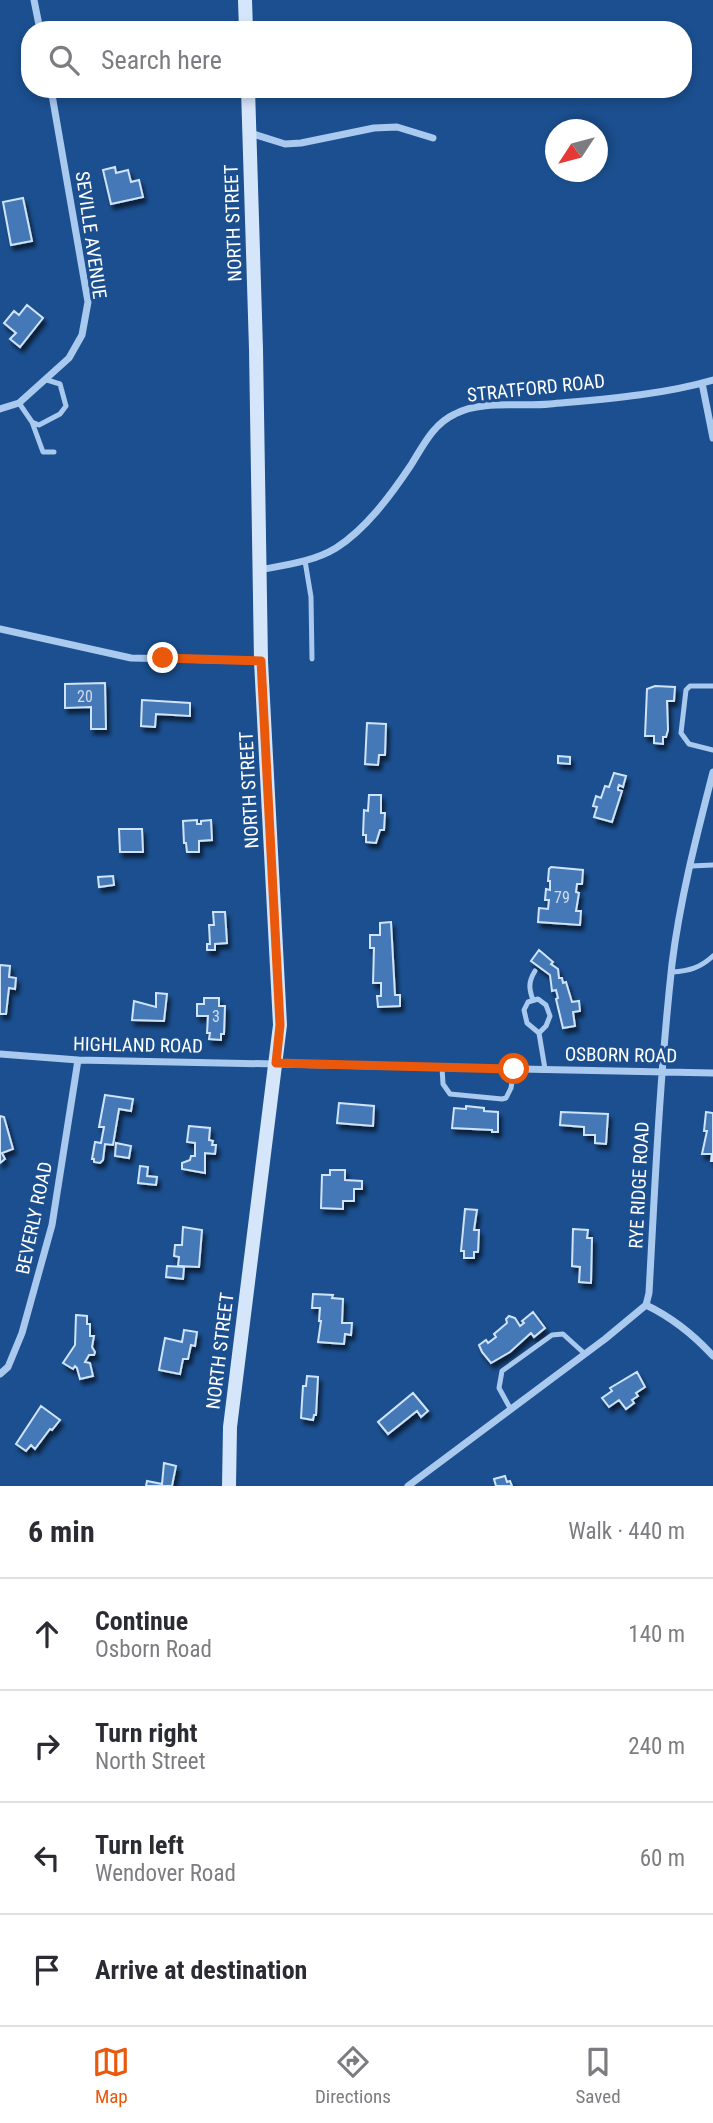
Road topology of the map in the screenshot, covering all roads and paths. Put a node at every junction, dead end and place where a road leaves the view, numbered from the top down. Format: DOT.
graph roads {
  1 [pos="34,0"];
  2 [pos="245,0"];
  3 [pos="38,21"];
  4 [pos="246,21"];
  5 [pos="53,98"];
  6 [pos="248,98"];
  7 [pos="250,133"];
  8 [pos="433,138"];
  9 [pos="47,380"];
  10 [pos="713,380"];
  11 [pos="702,383"];
  12 [pos="19,403"];
  13 [pos="0,409"];
  14 [pos="32,422"];
  15 [pos="712,424"];
  16 [pos="713,438"];
  17 [pos="54,452"];
  18 [pos="305,561"];
  19 [pos="259,570"];
  20 [pos="0,629"];
  21 [pos="312,659"];
  22 [pos="261,661"];
  23 [pos="713,686"];
  24 [pos="713,750"];
  25 [pos="713,772"];
  26 [pos="713,865"];
  27 [pos="691,866"];
  28 [pos="713,956"];
  29 [pos="534,971"];
  30 [pos="672,972"];
  31 [pos="533,1000"];
  32 [pos="539,1033"];
  33 [pos="0,1054"];
  34 [pos="78,1060"];
  35 [pos="276,1063"];
  36 [pos="442,1067"];
  37 [pos="514,1069"];
  38 [pos="545,1069"];
  39 [pos="663,1072"];
  40 [pos="713,1073"];
  41 [pos="646,1305"];
  42 [pos="585,1354"];
  43 [pos="713,1356"];
  44 [pos="0,1374"];
  45 [pos="510,1408"];
  46 [pos="229,1486"];
  47 [pos="408,1486"];
  1 -- 3 [label="street"];
  2 -- 4 [label="main road"];
  5 -- 9 [label="street, SEVILLE AVENUE"];
  6 -- 7 [label="main road, NORTH STREET"];
  7 -- 8 [label="street"];
  7 -- 19 [label="main road, NORTH STREET"];
  9 -- 12 [label="street, SEVILLE AVENUE"];
  9 -- 14 [label="lane"];
  10 -- 11 [label="street, STRATFORD ROAD"];
  11 -- 15 [label="street"];
  11 -- 18 [label="street, STRATFORD ROAD"];
  12 -- 13 [label="street"];
  12 -- 14 [label="lane"];
  14 -- 17 [label="lane"];
  15 -- 16 [label="street"];
  18 -- 19 [label="street, STRATFORD ROAD"];
  18 -- 21 [label="lane"];
  19 -- 22 [label="main road, NORTH STREET"];
  20 -- 22 [label="street"];
  22 -- 35 [label="main road, NORTH STREET"];
  23 -- 24 [label="lane"];
  25 -- 27 [label="street, RYE RIDGE ROAD"];
  26 -- 27 [label="lane"];
  27 -- 30 [label="street, RYE RIDGE ROAD"];
  28 -- 30 [label="lane"];
  29 -- 31 [label="lane"];
  30 -- 39 [label="street, RYE RIDGE ROAD"];
  31 -- 32 [label="lane"];
  31 -- 32 [label="lane"];
  32 -- 38 [label="lane"];
  33 -- 34 [label="street, HIGHLAND ROAD"];
  34 -- 35 [label="street, HIGHLAND ROAD"];
  34 -- 44 [label="street, BEVERLY ROAD"];
  35 -- 36 [label="street, OSBORN ROAD"];
  35 -- 46 [label="main road, NORTH STREET"];
  36 -- 37 [label="street, OSBORN ROAD"];
  36 -- 37 [label="lane"];
  37 -- 38 [label="street, OSBORN ROAD"];
  38 -- 39 [label="street, OSBORN ROAD"];
  39 -- 40 [label="street, OSBORN ROAD"];
  39 -- 41 [label="street, RYE RIDGE ROAD"];
  41 -- 42 [label="street"];
  41 -- 43 [label="street"];
  42 -- 45 [label="street"];
  42 -- 45 [label="lane"];
  45 -- 47 [label="street"];
}
